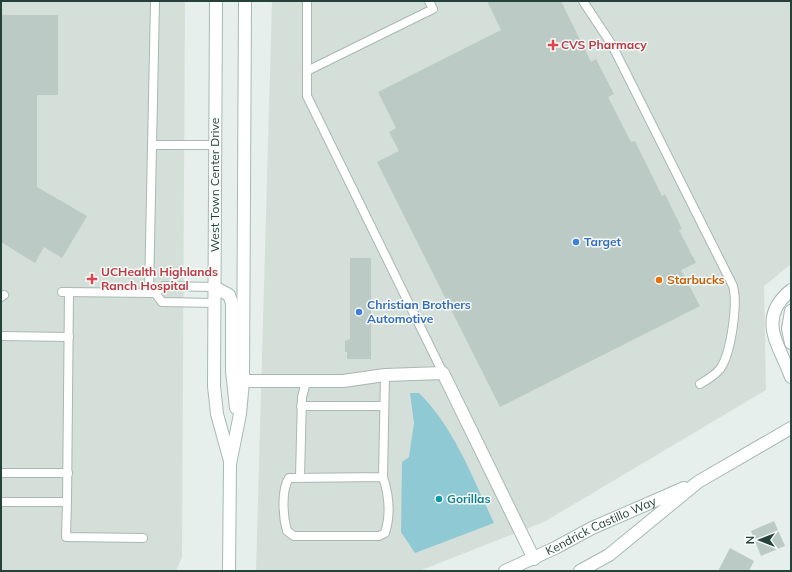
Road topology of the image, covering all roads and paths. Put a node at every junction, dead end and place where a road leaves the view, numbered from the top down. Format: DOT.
graph roads {
  1 [pos="155,1"];
  2 [pos="216,1"];
  3 [pos="245,1"];
  4 [pos="307,1"];
  5 [pos="429,1"];
  6 [pos="583,1"];
  7 [pos="307,71"];
  8 [pos="152,145"];
  9 [pos="215,145"];
  10 [pos="214,287"];
  11 [pos="791,290"];
  12 [pos="152,293"];
  13 [pos="214,303"];
  14 [pos="791,311"];
  15 [pos="1,336"];
  16 [pos="69,336"];
  17 [pos="791,343"];
  18 [pos="443,373"];
  19 [pos="385,375"];
  20 [pos="791,377"];
  21 [pos="243,381"];
  22 [pos="306,382"];
  23 [pos="700,384"];
  24 [pos="301,406"];
  25 [pos="384,406"];
  26 [pos="238,425"];
  27 [pos="791,428"];
  28 [pos="230,464"];
  29 [pos="1,473"];
  30 [pos="68,473"];
  31 [pos="300,477"];
  32 [pos="383,477"];
  33 [pos="698,482"];
  34 [pos="1,502"];
  35 [pos="67,502"];
  36 [pos="143,538"];
  37 [pos="534,559"];
  38 [pos="229,571"];
  39 [pos="505,571"];
  40 [pos="580,571"];
  1 -- 8 [label="lane"];
  2 -- 9 [label="street, West Town Center Drive"];
  3 -- 21 [label="street, West Town Center Drive"];
  4 -- 7 [label="lane"];
  5 -- 7 [label="lane"];
  6 -- 23 [label="lane"];
  7 -- 18 [label="lane"];
  8 -- 9 [label="lane"];
  8 -- 12 [label="lane"];
  9 -- 10 [label="street, West Town Center Drive"];
  10 -- 12 [label="lane"];
  10 -- 13 [label="street, West Town Center Drive"];
  10 -- 26 [label="street"];
  11 -- 20 [label="street"];
  12 -- 13 [label="lane"];
  12 -- 16 [label="lane"];
  13 -- 28 [label="street, West Town Center Drive"];
  14 -- 17 [label="street"];
  15 -- 16 [label="lane"];
  16 -- 30 [label="lane"];
  18 -- 19 [label="street"];
  18 -- 37 [label="street"];
  19 -- 22 [label="street"];
  19 -- 25 [label="lane"];
  21 -- 22 [label="street"];
  21 -- 26 [label="street, West Town Center Drive"];
  22 -- 24 [label="lane"];
  24 -- 25 [label="lane"];
  24 -- 31 [label="lane"];
  25 -- 32 [label="lane"];
  26 -- 28 [label="street, West Town Center Drive"];
  27 -- 33 [label="street, Kendrick Castillo Way"];
  28 -- 38 [label="street, West Town Center Drive"];
  29 -- 30 [label="lane"];
  30 -- 35 [label="lane"];
  31 -- 32 [label="lane"];
  31 -- 32 [label="lane"];
  33 -- 37 [label="street, Kendrick Castillo Way"];
  33 -- 40 [label="street, Kendrick Castillo Way"];
  34 -- 35 [label="lane"];
  35 -- 36 [label="lane"];
  37 -- 39 [label="street, Kendrick Castillo Way"];
}
